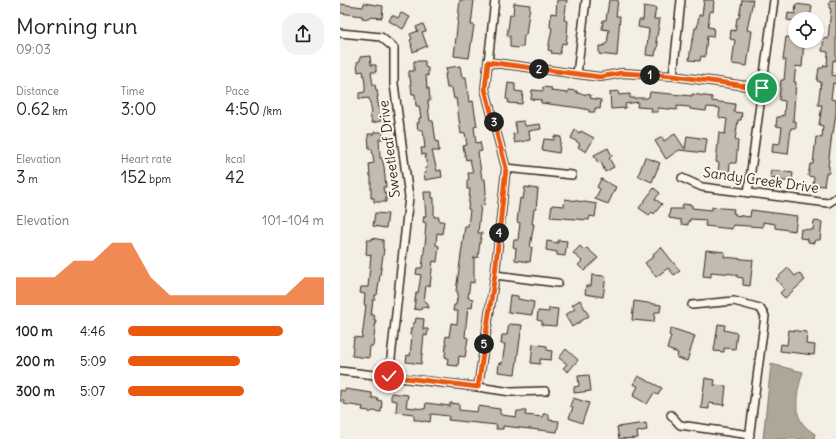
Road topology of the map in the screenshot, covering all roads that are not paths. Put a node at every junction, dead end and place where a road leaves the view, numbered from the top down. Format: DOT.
graph roads {
  1 [pos="495,0"];
  2 [pos="586,0"];
  3 [pos="681,0"];
  4 [pos="774,0"];
  5 [pos="340,33"];
  6 [pos="488,62"];
  7 [pos="578,74"];
  8 [pos="673,76"];
  9 [pos="762,88"];
  10 [pos="506,168"];
  11 [pos="572,176"];
  12 [pos="682,178"];
  13 [pos="748,193"];
  14 [pos="836,198"];
  15 [pos="495,274"];
  16 [pos="558,283"];
  17 [pos="692,305"];
  18 [pos="340,371"];
  19 [pos="389,376"];
  20 [pos="478,387"];
  21 [pos="546,391"];
  22 [pos="671,415"];
  23 [pos="750,437"];
  1 -- 6 [label="street"];
  2 -- 7 [label="street"];
  3 -- 8 [label="street"];
  4 -- 9 [label="street"];
  5 -- 19 [label="street, Sweetleaf Drive"];
  6 -- 7 [label="street"];
  6 -- 10 [label="street"];
  7 -- 8 [label="street"];
  8 -- 9 [label="street"];
  9 -- 13 [label="street"];
  10 -- 11 [label="street"];
  10 -- 15 [label="street"];
  12 -- 13 [label="street, Sandy Creek Drive"];
  13 -- 14 [label="street, Sandy Creek Drive"];
  15 -- 16 [label="street"];
  15 -- 20 [label="street"];
  17 -- 23 [label="street"];
  18 -- 19 [label="street"];
  19 -- 20 [label="street"];
  20 -- 21 [label="street"];
  22 -- 23 [label="street"];
}
